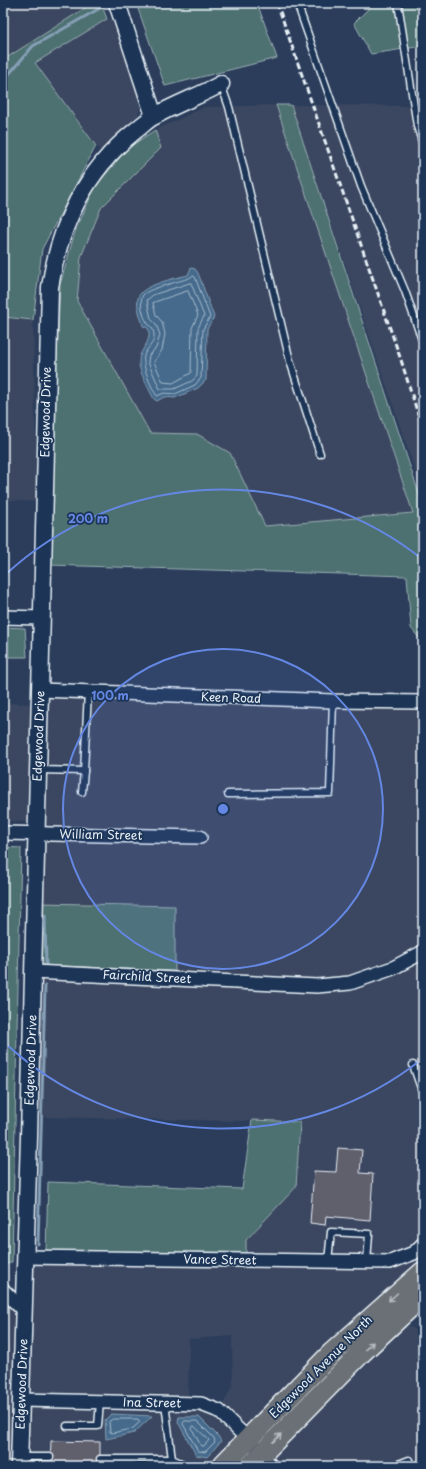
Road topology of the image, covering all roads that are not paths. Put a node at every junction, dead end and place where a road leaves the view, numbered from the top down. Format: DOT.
graph roads {
  1 [pos="117,3"];
  2 [pos="298,3"];
  3 [pos="398,3"];
  4 [pos="221,84"];
  5 [pos="154,116"];
  6 [pos="423,146"];
  7 [pos="423,343"];
  8 [pos="320,454"];
  9 [pos="3,617"];
  10 [pos="41,618"];
  11 [pos="40,690"];
  12 [pos="88,692"];
  13 [pos="333,702"];
  14 [pos="423,702"];
  15 [pos="38,770"];
  16 [pos="84,771"];
  17 [pos="82,792"];
  18 [pos="228,794"];
  19 [pos="3,833"];
  20 [pos="36,834"];
  21 [pos="200,837"];
  22 [pos="423,952"];
  23 [pos="33,972"];
  24 [pos="413,1065"];
  25 [pos="423,1094"];
  26 [pos="419,1249"];
  27 [pos="25,1257"];
  28 [pos="328,1262"];
  29 [pos="366,1262"];
  30 [pos="423,1272"];
  31 [pos="3,1290"];
  32 [pos="423,1295"];
  33 [pos="24,1311"];
  34 [pos="22,1400"];
  35 [pos="100,1402"];
  36 [pos="165,1403"];
  37 [pos="67,1426"];
  38 [pos="248,1439"];
  39 [pos="50,1457"];
  40 [pos="100,1459"];
  41 [pos="172,1459"];
  42 [pos="409,1460"];
  43 [pos="20,1461"];
  44 [pos="263,1462"];
  45 [pos="188,1466"];
  46 [pos="222,1466"];
  47 [pos="392,1466"];
  1 -- 5 [label="street"];
  2 -- 7 [label="lane"];
  3 -- 6 [label="lane"];
  4 -- 5 [label="street, Edgewood Drive"];
  4 -- 8 [label="lane"];
  5 -- 10 [label="street, Edgewood Drive"];
  9 -- 10 [label="street"];
  10 -- 11 [label="street, Edgewood Drive"];
  11 -- 12 [label="street, Keen Road"];
  11 -- 15 [label="street, Edgewood Drive"];
  12 -- 13 [label="street, Keen Road"];
  12 -- 16 [label="lane"];
  13 -- 14 [label="street, Keen Road"];
  13 -- 18 [label="lane"];
  15 -- 16 [label="lane"];
  15 -- 20 [label="street, Edgewood Drive"];
  16 -- 17 [label="lane"];
  19 -- 20 [label="street, William Street"];
  20 -- 21 [label="street, William Street"];
  20 -- 23 [label="street, Edgewood Drive"];
  22 -- 23 [label="street, Fairchild Street"];
  23 -- 27 [label="street, Edgewood Drive"];
  24 -- 25 [label="lane"];
  26 -- 29 [label="street, Vance Street"];
  27 -- 28 [label="street, Vance Street"];
  27 -- 33 [label="street, Edgewood Drive"];
  28 -- 29 [label="street, Vance Street"];
  28 -- 29 [label="lane"];
  30 -- 38 [label="main road, Edgewood Avenue North, one-way"];
  31 -- 33 [label="street"];
  44 -- 32 [label="main road, Edgewood Avenue North, one-way"];
  33 -- 34 [label="street, Edgewood Drive"];
  34 -- 35 [label="street, Ina Street"];
  34 -- 43 [label="street, Edgewood Drive"];
  35 -- 36 [label="street, Ina Street"];
  35 -- 37 [label="lane"];
  36 -- 38 [label="street, Ina Street"];
  36 -- 41 [label="lane"];
  38 -- 44 [label="street, Ina Street"];
  38 -- 46 [label="main road, Edgewood Avenue North"];
  39 -- 43 [label="lane"];
  40 -- 41 [label="lane"];
  41 -- 45 [label="lane"];
  42 -- 47 [label="lane"];
}
